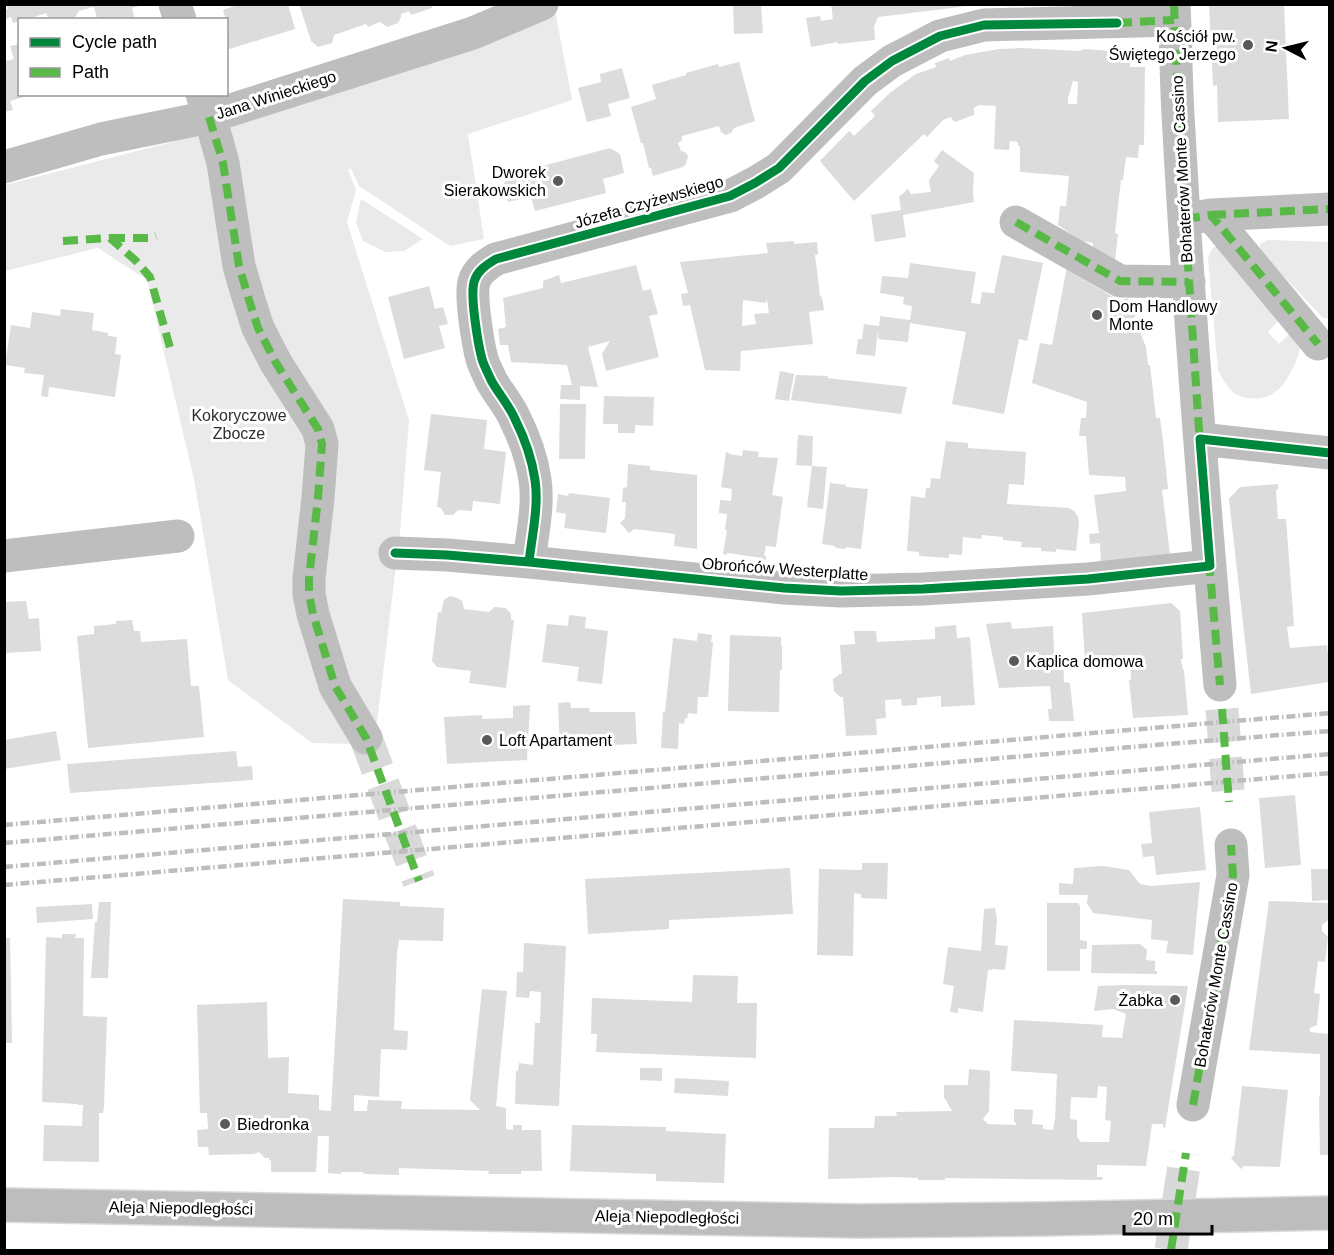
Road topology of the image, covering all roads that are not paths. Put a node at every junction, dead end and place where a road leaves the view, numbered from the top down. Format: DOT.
graph roads {
  1 [pos="542,4"];
  2 [pos="1174,12"];
  3 [pos="1124,22"];
  4 [pos="205,106"];
  5 [pos="4,166"];
  6 [pos="1329,209"];
  7 [pos="1198,217"];
  8 [pos="1016,222"];
  9 [pos="1189,282"];
  10 [pos="1318,344"];
  11 [pos="1200,440"];
  12 [pos="1329,453"];
  13 [pos="178,536"];
  14 [pos="395,553"];
  15 [pos="4,556"];
  16 [pos="529,561"];
  17 [pos="1210,566"];
  18 [pos="1220,685"];
  19 [pos="366,738"];
  20 [pos="1231,845"];
  21 [pos="1193,1105"];
  22 [pos="4,1204"];
  23 [pos="1329,1213"];
  1 -- 4 [label="street, Jana Winieckiego"];
  2 -- 3 [label="street, Bohaterów Monte Cassino"];
  2 -- 7 [label="street, Bohaterów Monte Cassino"];
  3 -- 16 [label="street, Józefa Czyżewskiego"];
  4 -- 5 [label="street, Jana Winieckiego"];
  4 -- 19 [label="street"];
  6 -- 7 [label="street"];
  7 -- 9 [label="street, Bohaterów Monte Cassino"];
  7 -- 10 [label="street"];
  8 -- 9 [label="street, Bohaterów Monte Cassino"];
  9 -- 11 [label="street, Bohaterów Monte Cassino"];
  11 -- 12 [label="street"];
  11 -- 17 [label="street, Bohaterów Monte Cassino"];
  13 -- 15 [label="street"];
  14 -- 16 [label="street, Obrońców Westerplatte"];
  16 -- 17 [label="street, Obrońców Westerplatte"];
  17 -- 18 [label="street, Bohaterów Monte Cassino"];
  20 -- 21 [label="street, Bohaterów Monte Cassino"];
  22 -- 23 [label="main road, Aleja Niepodległości"];
}
